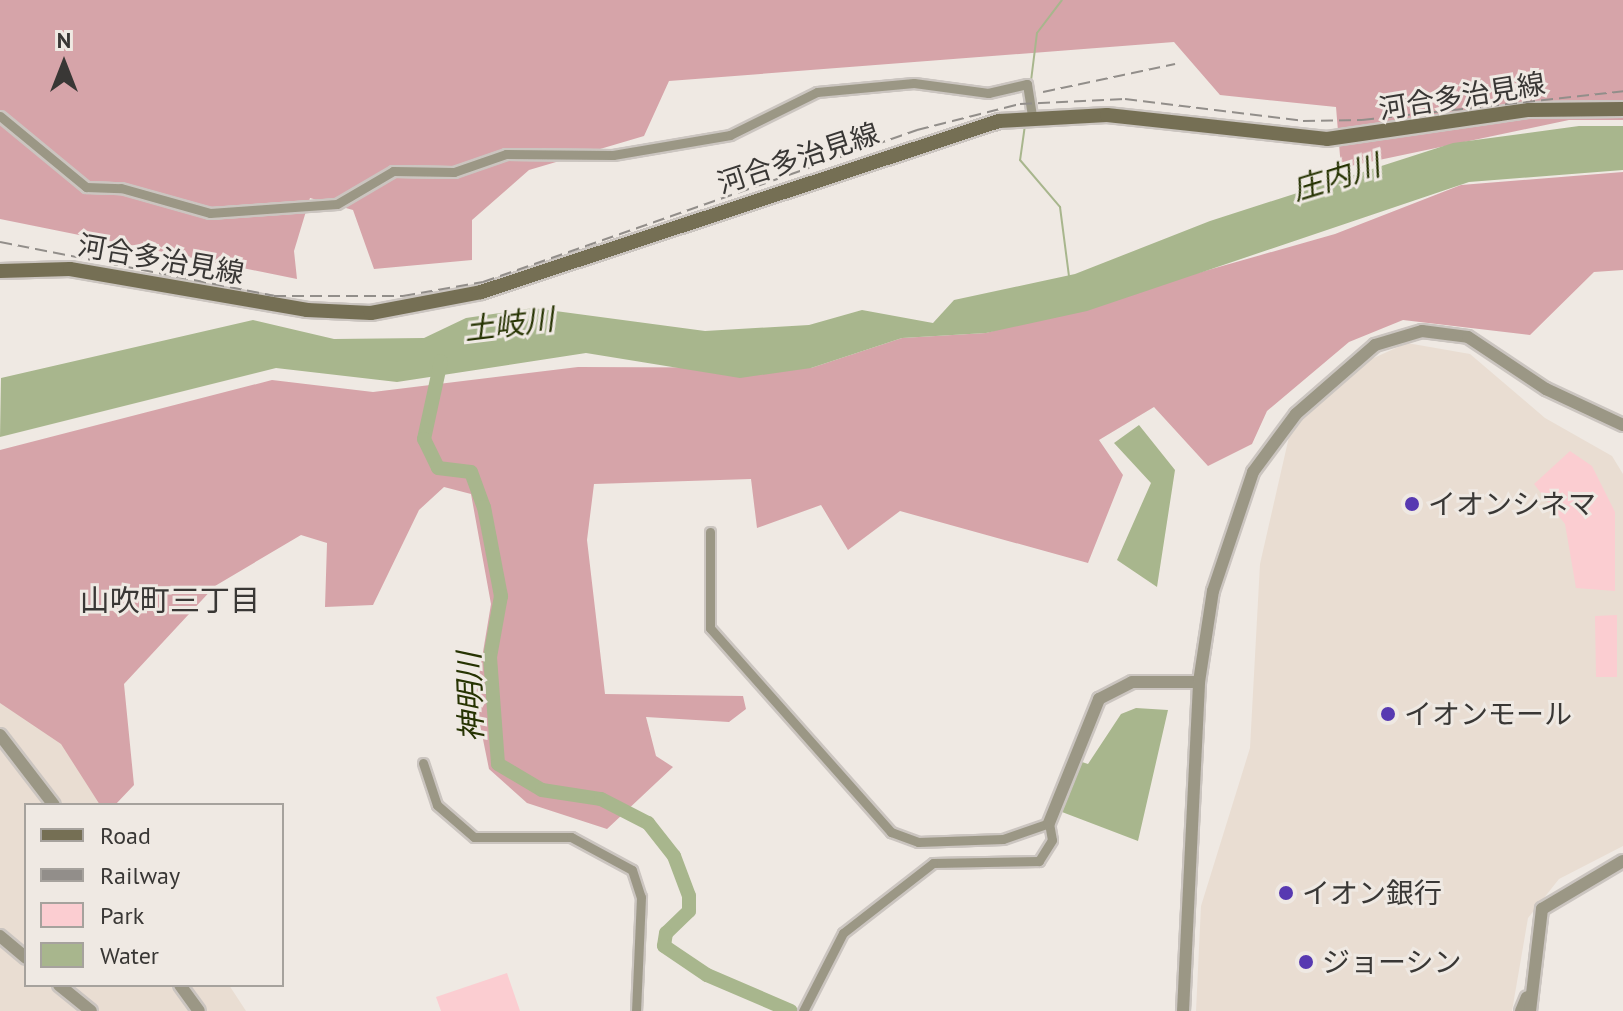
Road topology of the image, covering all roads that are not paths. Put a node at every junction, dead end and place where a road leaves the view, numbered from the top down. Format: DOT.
graph roads {
  1 [pos="1623,109"];
  2 [pos="0,116"];
  3 [pos="1032,117"];
  4 [pos="0,271"];
  5 [pos="1623,425"];
  6 [pos="710,532"];
  7 [pos="1199,682"];
  8 [pos="0,735"];
  9 [pos="423,763"];
  10 [pos="52,803"];
  11 [pos="1049,823"];
  12 [pos="1623,861"];
  13 [pos="0,936"];
  14 [pos="24,956"];
  15 [pos="61,987"];
  16 [pos="181,987"];
  17 [pos="1527,997"];
  18 [pos="91,1011"];
  19 [pos="199,1011"];
  20 [pos="636,1011"];
  21 [pos="803,1011"];
  22 [pos="1183,1011"];
  23 [pos="1521,1011"];
  24 [pos="1530,1011"];
  1 -- 3 [label="main road, 河合多治見線"];
  2 -- 3 [label="street"];
  3 -- 4 [label="main road, 河合多治見線"];
  5 -- 7 [label="street"];
  6 -- 11 [label="street"];
  7 -- 11 [label="street"];
  7 -- 22 [label="street"];
  8 -- 10 [label="street"];
  9 -- 20 [label="street"];
  11 -- 21 [label="street"];
  12 -- 17 [label="street"];
  13 -- 14 [label="street"];
  15 -- 18 [label="street"];
  16 -- 19 [label="street"];
  17 -- 23 [label="street"];
  17 -- 24 [label="street"];
}
